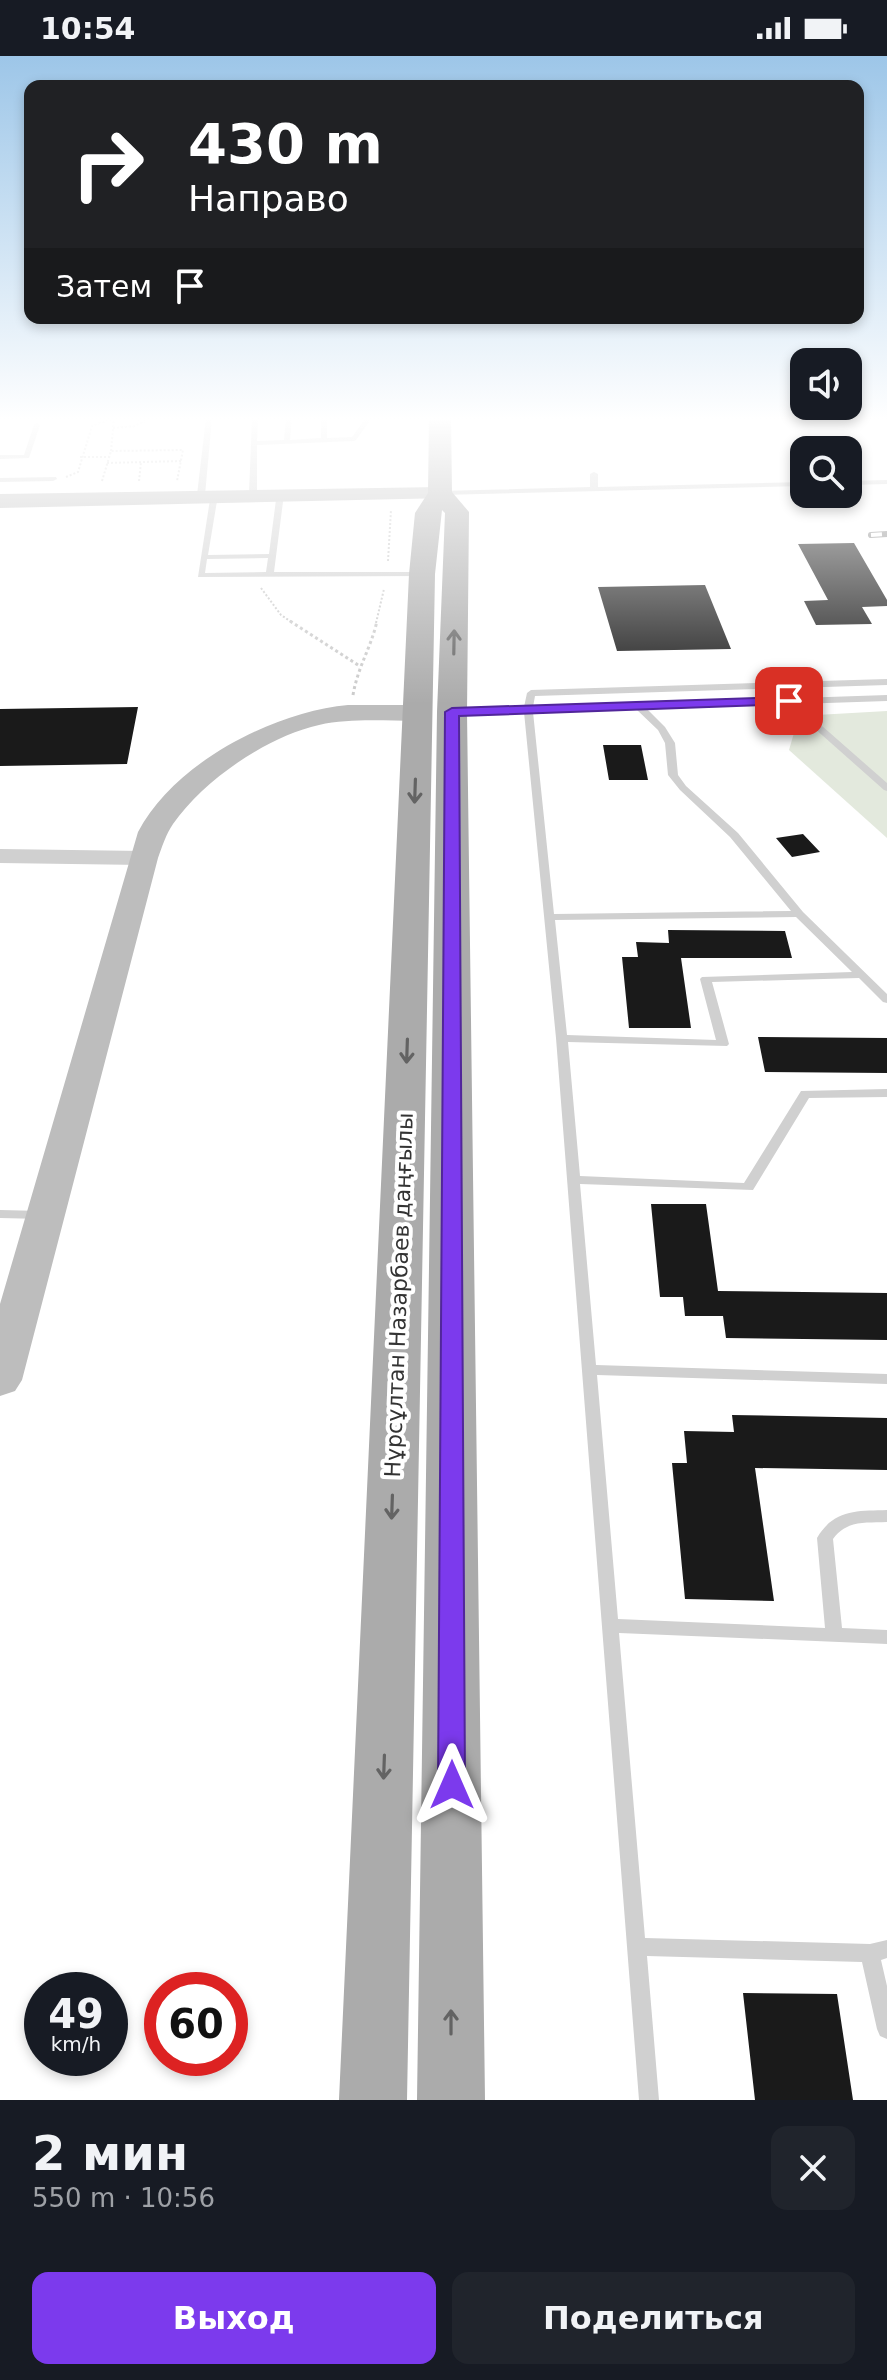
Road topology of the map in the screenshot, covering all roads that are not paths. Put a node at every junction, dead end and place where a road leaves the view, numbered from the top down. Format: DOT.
graph roads {
  1 [pos="207,513"];
  2 [pos="277,513"];
  3 [pos="427,513"];
  4 [pos="457,513"];
  5 [pos="272,556"];
  6 [pos="205,557"];
  7 [pos="422,574"];
  8 [pos="270,575"];
  9 [pos="887,682"];
  10 [pos="887,698"];
  11 [pos="789,701"];
  12 [pos="638,706"];
  13 [pos="528,710"];
  14 [pos="435,713"];
  15 [pos="887,788"];
  16 [pos="0,856"];
  17 [pos="143,858"];
  18 [pos="799,914"];
  19 [pos="550,917"];
  20 [pos="862,975"];
  21 [pos="887,1000"];
  22 [pos="562,1038"];
  23 [pos="887,1093"];
  24 [pos="573,1180"];
  25 [pos="0,1214"];
  26 [pos="45,1215"];
  27 [pos="589,1370"];
  28 [pos="887,1379"];
  29 [pos="0,1380"];
  30 [pos="887,1516"];
  31 [pos="610,1626"];
  32 [pos="834,1635"];
  33 [pos="887,1637"];
  34 [pos="636,1947"];
  35 [pos="879,1951"];
  36 [pos="887,2029"];
  37 [pos="373,2100"];
  38 [pos="451,2100"];
  39 [pos="649,2100"];
  1 -- 6 [label="lane"];
  2 -- 5 [label="lane"];
  3 -- 7 [label="main road, Нұрсұлтан Назарбаев даңғылы"];
  14 -- 4 [label="main road, Нұрсұлтан Назарбаев даңғылы, one-way"];
  5 -- 6 [label="lane"];
  5 -- 8 [label="lane"];
  6 -- 8 [label="lane"];
  7 -- 8 [label="lane"];
  7 -- 14 [label="main road, Нұрсұлтан Назарбаев даңғылы"];
  9 -- 13 [label="lane"];
  10 -- 11 [label="lane"];
  11 -- 12 [label="lane"];
  11 -- 15 [label="lane"];
  12 -- 13 [label="lane"];
  12 -- 18 [label="lane"];
  13 -- 14 [label="lane"];
  13 -- 19 [label="lane"];
  14 -- 17 [label="street"];
  14 -- 37 [label="main road, Нұрсұлтан Назарбаев даңғылы, one-way"];
  38 -- 14 [label="main road, Нұрсұлтан Назарбаев даңғылы, one-way"];
  16 -- 17 [label="street"];
  17 -- 26 [label="street"];
  18 -- 19 [label="lane"];
  18 -- 20 [label="lane"];
  19 -- 22 [label="lane"];
  20 -- 21 [label="lane"];
  20 -- 22 [label="lane"];
  22 -- 24 [label="lane"];
  23 -- 24 [label="lane"];
  24 -- 27 [label="lane"];
  25 -- 26 [label="lane"];
  26 -- 29 [label="street"];
  27 -- 28 [label="lane"];
  27 -- 31 [label="lane"];
  30 -- 32 [label="lane"];
  31 -- 32 [label="lane"];
  31 -- 34 [label="lane"];
  32 -- 33 [label="lane"];
  34 -- 35 [label="lane"];
  34 -- 39 [label="lane"];
  35 -- 36 [label="lane"];
}
